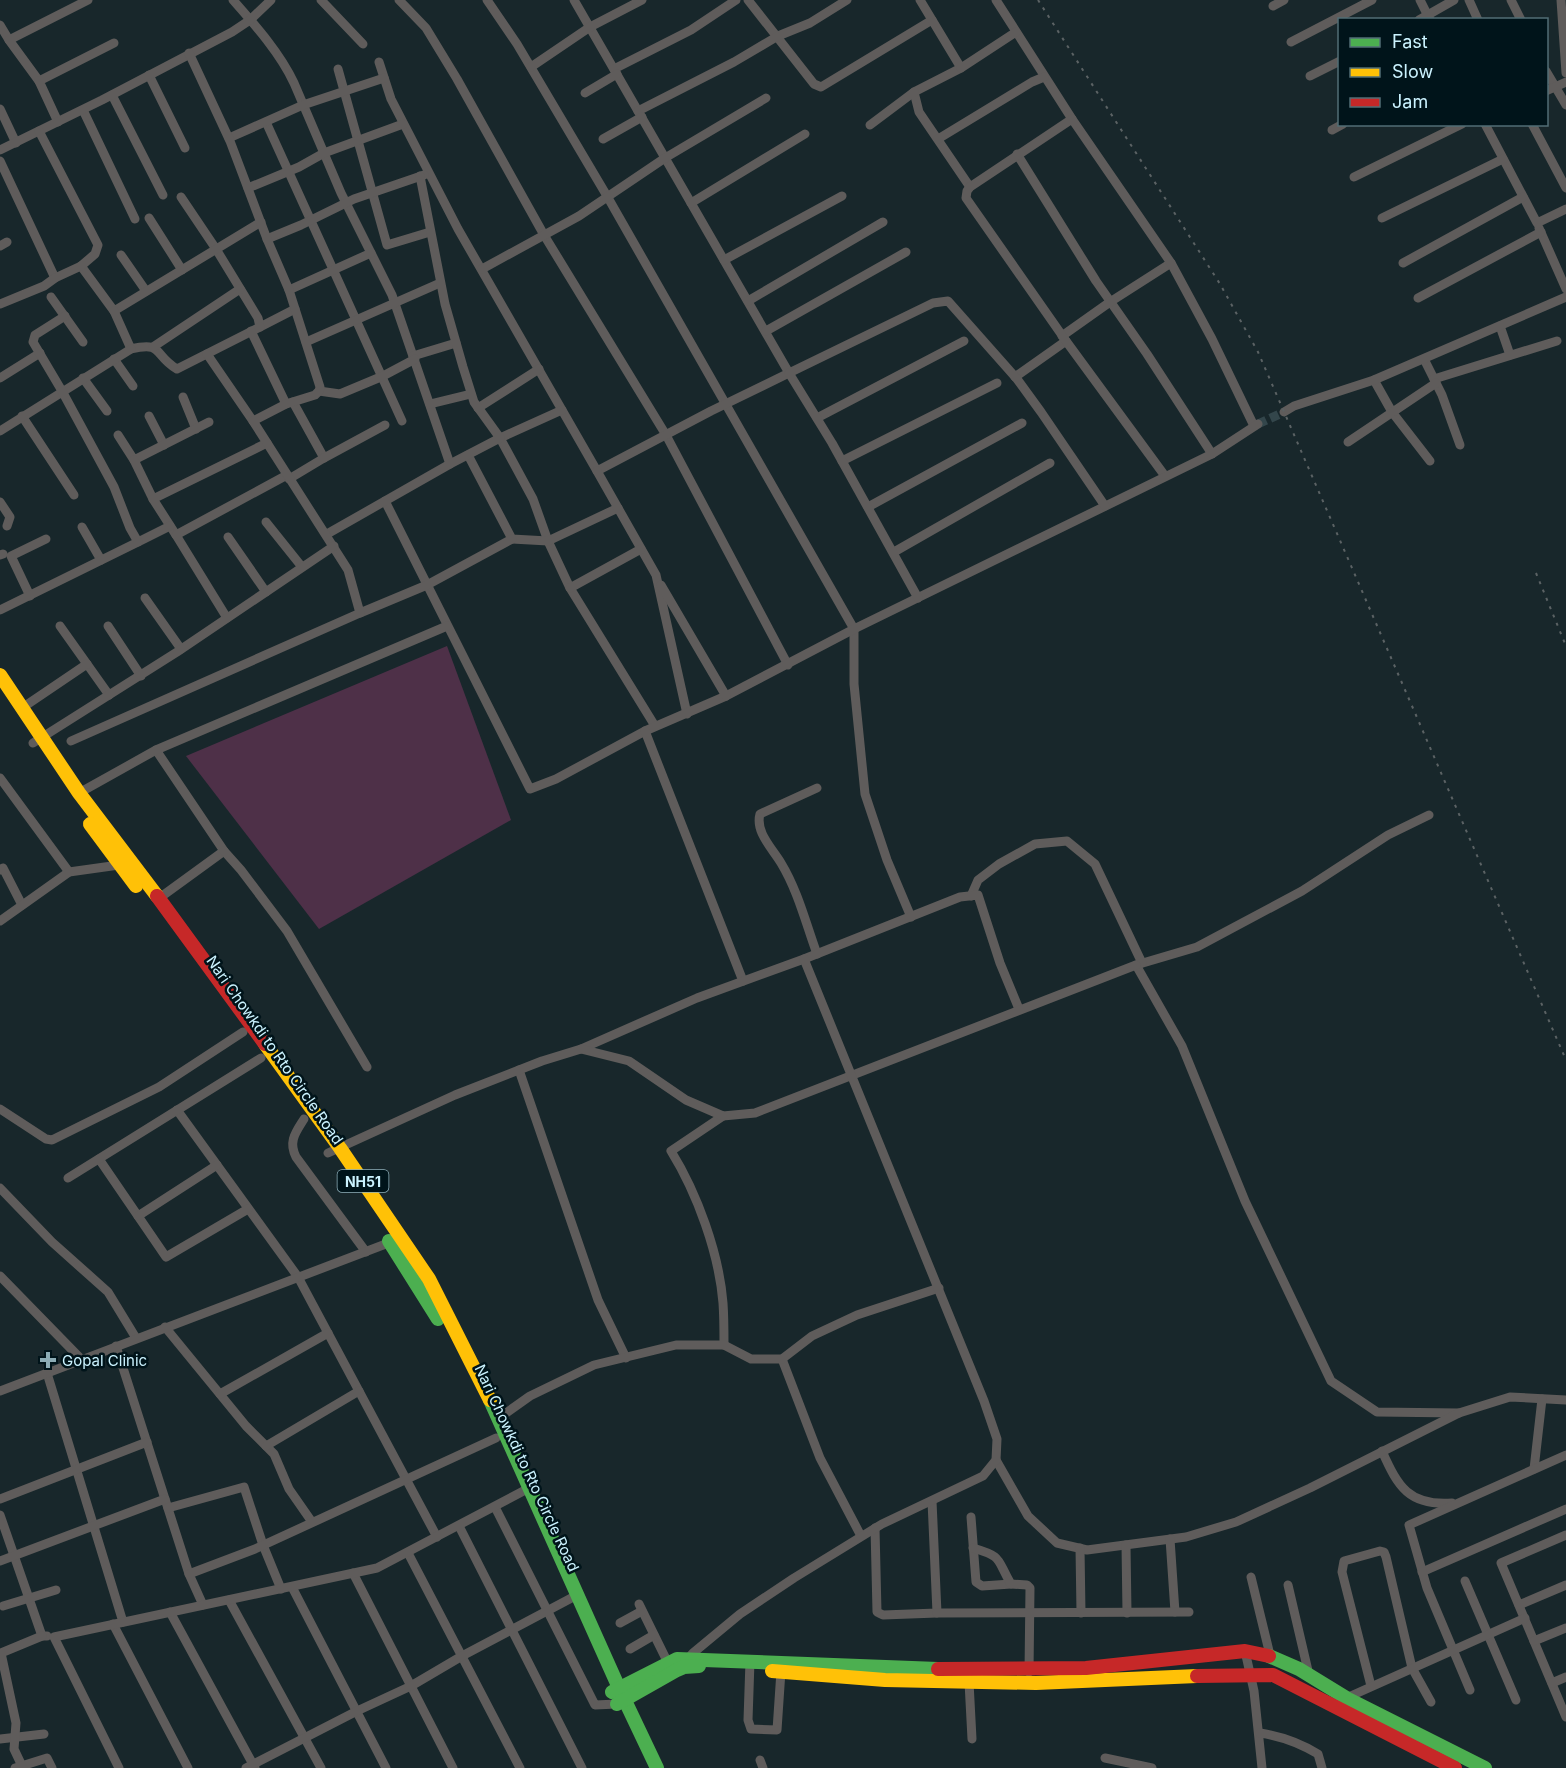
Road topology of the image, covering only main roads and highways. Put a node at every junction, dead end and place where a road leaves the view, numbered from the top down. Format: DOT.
graph roads {
  1 [pos="0,675"];
  2 [pos="0,695"];
  3 [pos="38,741"];
  4 [pos="334,1150"];
  5 [pos="396,1240"];
  6 [pos="526,1490"];
  7 [pos="685,1663"];
  8 [pos="749,1665"];
  9 [pos="860,1672"];
  10 [pos="615,1698"];
  11 [pos="1342,1703"];
  12 [pos="639,1739"];
  13 [pos="647,1768"];
  14 [pos="657,1768"];
  15 [pos="1455,1768"];
  16 [pos="1485,1768"];
  1 -- 3 [label="main road, NH51"];
  2 -- 3 [label="main road, Nari Chowkdi to Rto Circle Road / NH51"];
  3 -- 4 [label="main road, NH51"];
  3 -- 4 [label="main road, Nari Chowkdi to Rto Circle Road / NH51"];
  4 -- 5 [label="main road, Nari Chowkdi to Rto Circle Road / NH51"];
  5 -- 6 [label="main road, Nari Chowkdi to Rto Circle Road / NH51"];
  5 -- 6 [label="main road, NH51"];
  6 -- 10 [label="main road, Nari Chowkdi to Rto Circle Road / NH51"];
  7 -- 8 [label="main road"];
  7 -- 10 [label="main road"];
  7 -- 10 [label="main road"];
  8 -- 9 [label="main road"];
  8 -- 9 [label="main road"];
  9 -- 11 [label="main road"];
  9 -- 11 [label="main road"];
  10 -- 12 [label="main road, Nari Chowkdi to Rto Circle Road / NH51"];
  11 -- 15 [label="main road"];
  11 -- 16 [label="main road"];
  12 -- 13 [label="main road, Nari Chowkdi to Rto Circle Road / NH51"];
  12 -- 14 [label="main road, NH51"];
}
